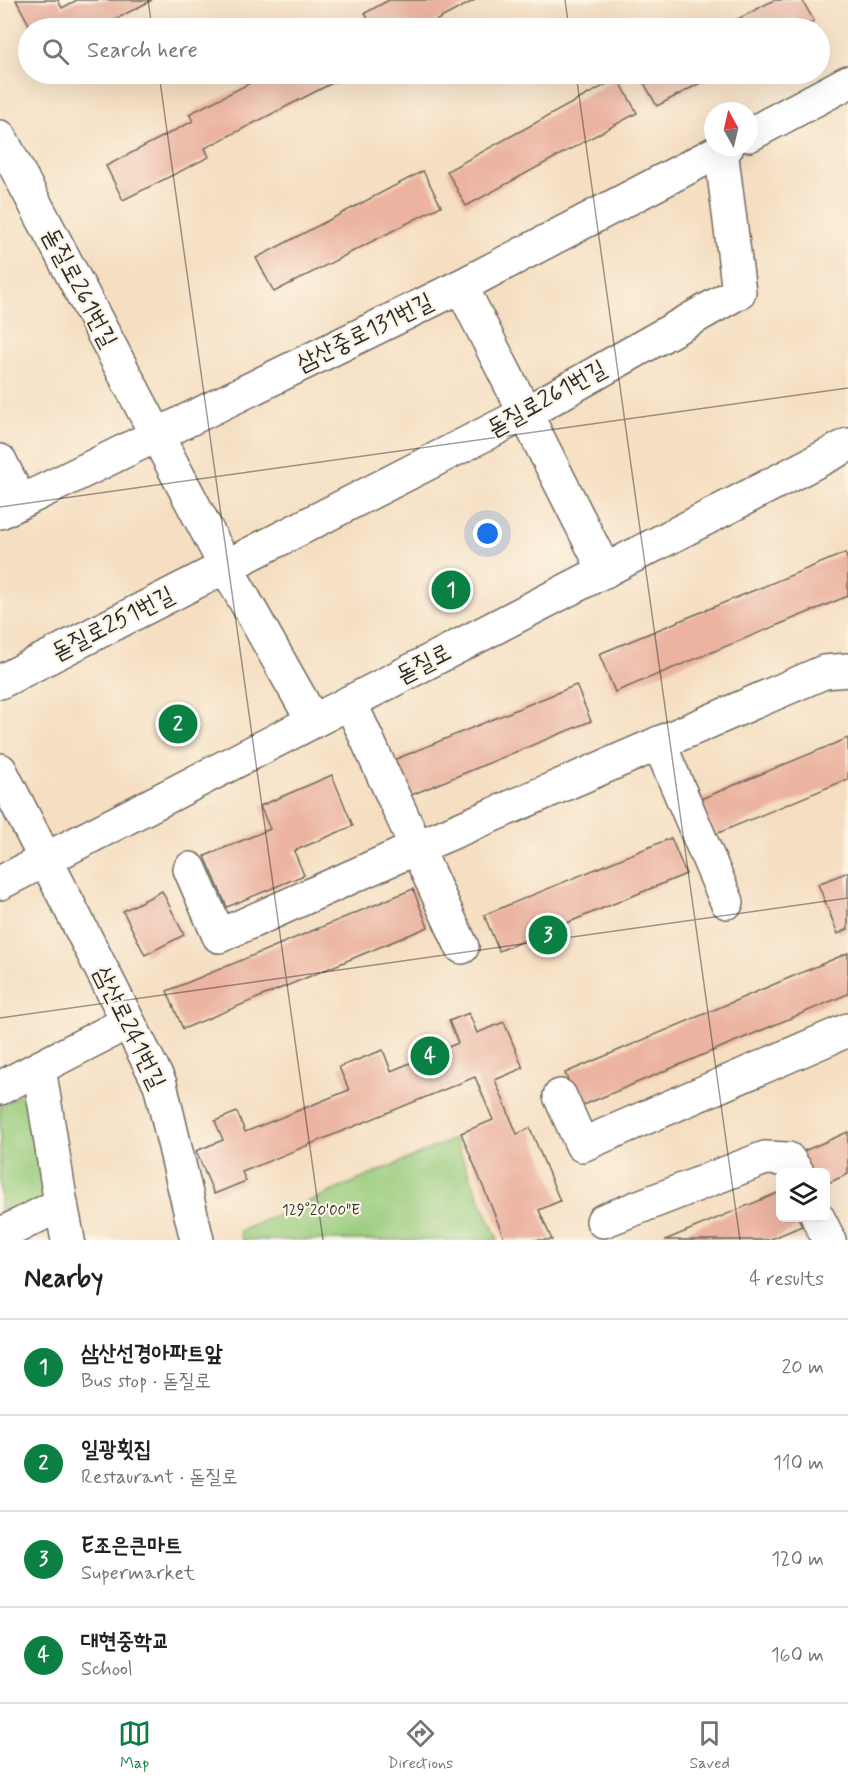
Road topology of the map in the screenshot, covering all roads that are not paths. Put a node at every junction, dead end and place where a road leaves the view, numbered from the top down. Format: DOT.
graph roads {
  1 [pos="848,82"];
  2 [pos="758,130"];
  3 [pos="0,137"];
  4 [pos="709,156"];
  5 [pos="732,156"];
  6 [pos="461,286"];
  7 [pos="526,413"];
  8 [pos="157,435"];
  9 [pos="848,445"];
  10 [pos="0,461"];
  11 [pos="10,507"];
  12 [pos="226,567"];
  13 [pos="605,571"];
  14 [pos="848,670"];
  15 [pos="0,682"];
  16 [pos="350,702"];
  17 [pos="313,722"];
  18 [pos="659,743"];
  19 [pos="0,770"];
  20 [pos="416,848"];
  21 [pos="46,859"];
  22 [pos="190,868"];
  23 [pos="0,883"];
  24 [pos="727,902"];
  25 [pos="462,947"];
  26 [pos="128,1022"];
  27 [pos="848,1030"];
  28 [pos="39,1068"];
  29 [pos="0,1088"];
  30 [pos="560,1096"];
  31 [pos="794,1168"];
  32 [pos="61,1204"];
  33 [pos="603,1221"];
  34 [pos="820,1222"];
  35 [pos="0,1235"];
  36 [pos="68,1240"];
  37 [pos="197,1240"];
  38 [pos="829,1240"];
  1 -- 2 [label="street, 삼산중로131번길"];
  3 -- 8 [label="street, 돋질로261번길"];
  4 -- 6 [label="street, 삼산중로131번길"];
  5 -- 7 [label="street, 돋질로261번길"];
  6 -- 7 [label="street"];
  6 -- 8 [label="street, 삼산중로131번길"];
  7 -- 12 [label="street, 돋질로261번길"];
  7 -- 13 [label="street"];
  8 -- 11 [label="street, 삼산중로131번길"];
  8 -- 12 [label="street, 돋질로261번길"];
  9 -- 13 [label="street, 돋질로"];
  10 -- 11 [label="street"];
  12 -- 15 [label="street, 돋질로251번길"];
  12 -- 17 [label="street, 돋질로261번길"];
  13 -- 16 [label="street, 돋질로"];
  14 -- 18 [label="street"];
  16 -- 17 [label="street, 돋질로"];
  16 -- 20 [label="street"];
  17 -- 21 [label="street, 돋질로"];
  18 -- 20 [label="street"];
  18 -- 24 [label="street"];
  19 -- 21 [label="street"];
  20 -- 22 [label="street"];
  20 -- 25 [label="street"];
  21 -- 23 [label="street, 돋질로"];
  21 -- 26 [label="street, 삼산로241번길"];
  26 -- 28 [label="street"];
  26 -- 37 [label="street, 삼산로241번길"];
  27 -- 30 [label="street"];
  28 -- 29 [label="street"];
  28 -- 32 [label="street"];
  31 -- 33 [label="street"];
  32 -- 35 [label="street"];
  32 -- 36 [label="street"];
  34 -- 38 [label="street"];
}
